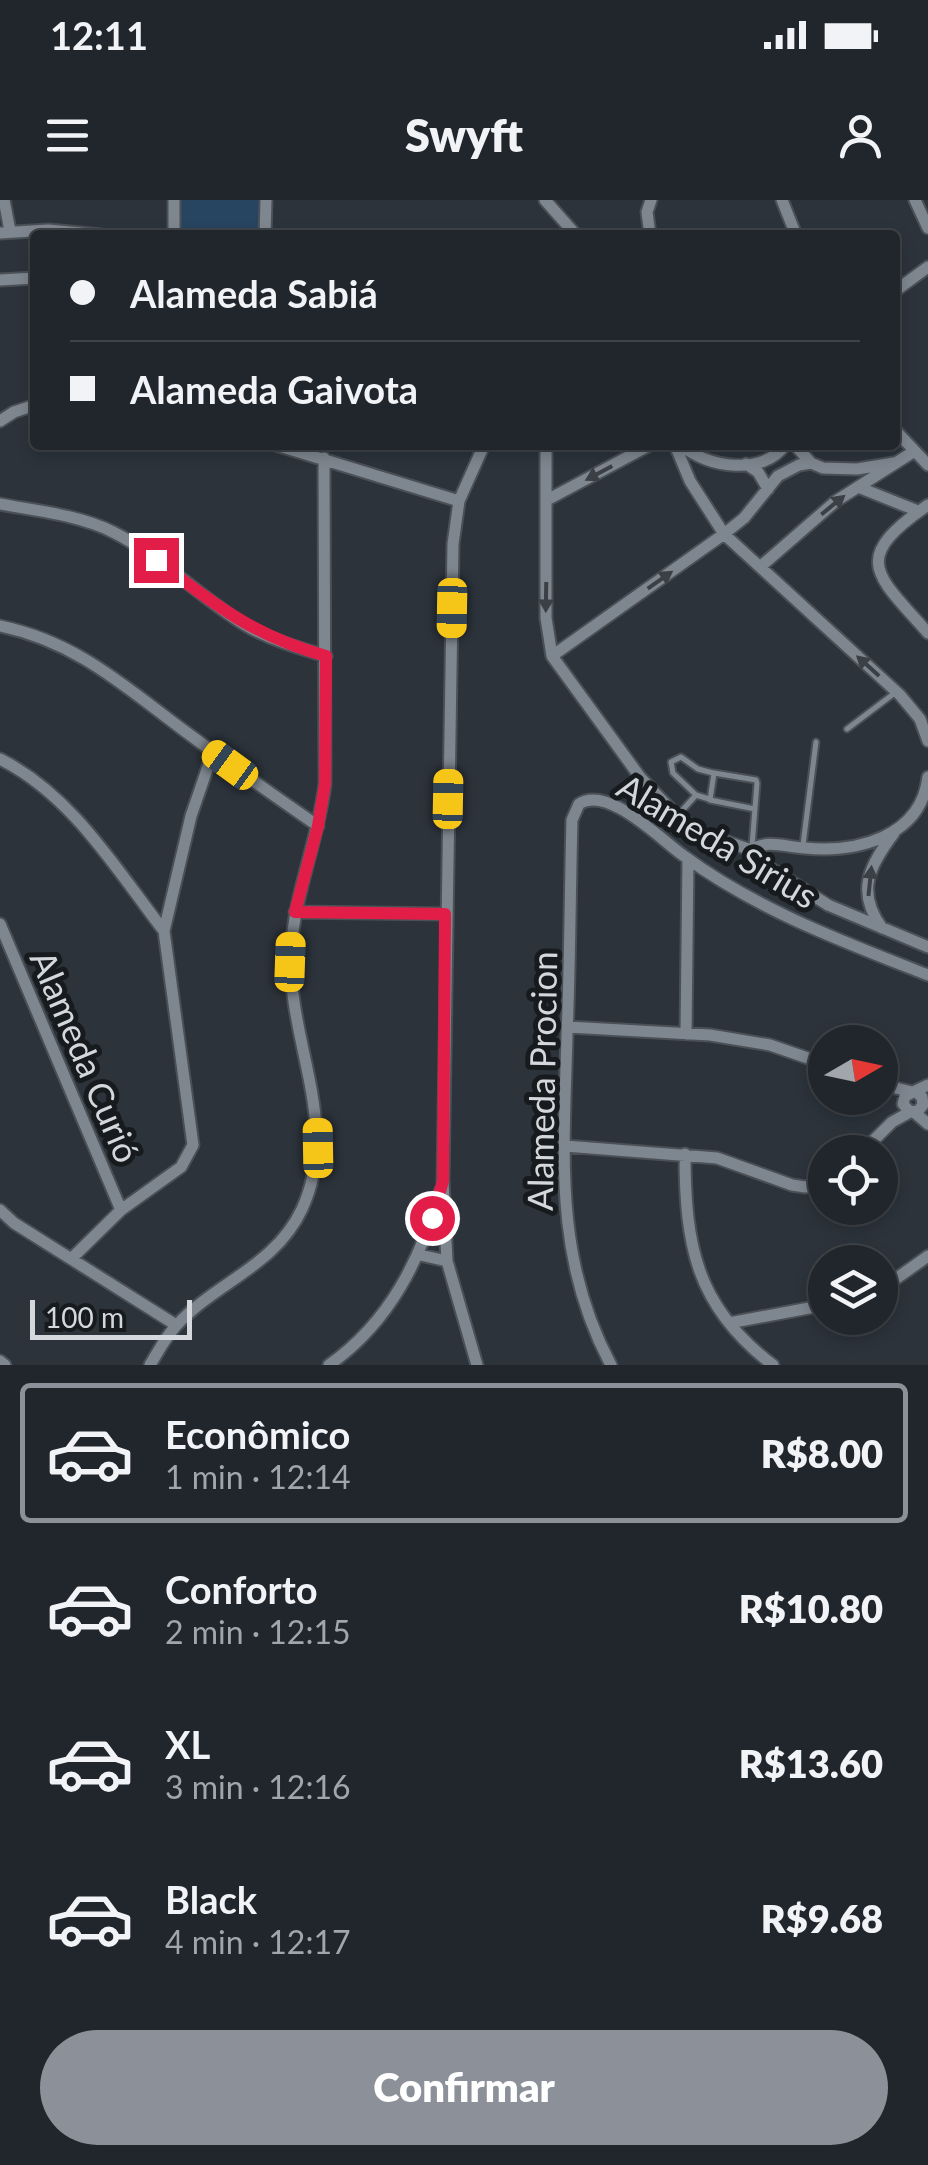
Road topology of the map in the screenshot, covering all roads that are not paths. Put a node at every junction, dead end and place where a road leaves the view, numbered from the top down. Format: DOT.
graph roads {
  1 [pos="4,200"];
  2 [pos="174,200"];
  3 [pos="266,200"];
  4 [pos="545,200"];
  5 [pos="651,200"];
  6 [pos="782,200"];
  7 [pos="915,200"];
  8 [pos="927,229"];
  9 [pos="174,230"];
  10 [pos="264,230"];
  11 [pos="572,230"];
  12 [pos="649,230"];
  13 [pos="794,230"];
  14 [pos="30,231"];
  15 [pos="5,232"];
  16 [pos="928,267"];
  17 [pos="928,276"];
  18 [pos="30,278"];
  19 [pos="0,280"];
  20 [pos="911,280"];
  21 [pos="900,288"];
  22 [pos="30,407"];
  23 [pos="0,421"];
  24 [pos="900,436"];
  25 [pos="294,450"];
  26 [pos="482,450"];
  27 [pos="549,450"];
  28 [pos="641,450"];
  29 [pos="680,450"];
  30 [pos="687,450"];
  31 [pos="781,450"];
  32 [pos="800,450"];
  33 [pos="913,452"];
  34 [pos="324,458"];
  35 [pos="811,462"];
  36 [pos="894,463"];
  37 [pos="746,464"];
  38 [pos="928,465"];
  39 [pos="858,487"];
  40 [pos="768,488"];
  41 [pos="548,500"];
  42 [pos="459,502"];
  43 [pos="0,504"];
  44 [pos="923,508"];
  45 [pos="724,534"];
  46 [pos="760,567"];
  47 [pos="0,626"];
  48 [pos="928,633"];
  49 [pos="326,656"];
  50 [pos="552,656"];
  51 [pos="896,692"];
  52 [pos="848,729"];
  53 [pos="928,741"];
  54 [pos="816,742"];
  55 [pos="212,752"];
  56 [pos="0,759"];
  57 [pos="714,773"];
  58 [pos="928,777"];
  59 [pos="696,796"];
  60 [pos="591,798"];
  61 [pos="710,800"];
  62 [pos="755,809"];
  63 [pos="677,816"];
  64 [pos="318,826"];
  65 [pos="894,834"];
  66 [pos="805,848"];
  67 [pos="751,850"];
  68 [pos="688,860"];
  69 [pos="295,912"];
  70 [pos="445,914"];
  71 [pos="0,924"];
  72 [pos="164,930"];
  73 [pos="885,931"];
  74 [pos="928,946"];
  75 [pos="928,975"];
  76 [pos="568,1027"];
  77 [pos="686,1034"];
  78 [pos="808,1059"];
  79 [pos="917,1101"];
  80 [pos="928,1124"];
  81 [pos="879,1135"];
  82 [pos="564,1146"];
  83 [pos="685,1154"];
  84 [pos="443,1181"];
  85 [pos="808,1187"];
  86 [pos="0,1210"];
  87 [pos="121,1210"];
  88 [pos="420,1255"];
  89 [pos="928,1256"];
  90 [pos="71,1260"];
  91 [pos="448,1261"];
  92 [pos="898,1277"];
  93 [pos="808,1309"];
  94 [pos="761,1317"];
  95 [pos="730,1322"];
  96 [pos="176,1325"];
  97 [pos="751,1345"];
  98 [pos="348,1359"];
  99 [pos="150,1365"];
  100 [pos="329,1365"];
  101 [pos="477,1365"];
  102 [pos="611,1365"];
  103 [pos="772,1365"];
  1 -- 15 [label="street"];
  2 -- 9 [label="street"];
  3 -- 10 [label="street"];
  4 -- 11 [label="street"];
  5 -- 12 [label="street"];
  6 -- 13 [label="street"];
  7 -- 8 [label="street"];
  14 -- 15 [label="street"];
  16 -- 20 [label="street"];
  17 -- 20 [label="street"];
  18 -- 19 [label="street"];
  20 -- 21 [label="street"];
  22 -- 23 [label="street"];
  24 -- 33 [label="street"];
  25 -- 34 [label="street"];
  26 -- 42 [label="street"];
  27 -- 41 [label="street"];
  28 -- 41 [label="street, one-way"];
  29 -- 45 [label="street"];
  30 -- 37 [label="street"];
  31 -- 37 [label="street"];
  32 -- 35 [label="street"];
  33 -- 36 [label="street"];
  33 -- 38 [label="street"];
  34 -- 42 [label="street"];
  34 -- 49 [label="street"];
  35 -- 36 [label="street"];
  35 -- 40 [label="street"];
  36 -- 39 [label="street"];
  37 -- 40 [label="street"];
  39 -- 44 [label="street"];
  46 -- 39 [label="street, one-way"];
  40 -- 45 [label="street"];
  41 -- 50 [label="street, one-way"];
  42 -- 70 [label="street"];
  43 -- 49 [label="street"];
  44 -- 48 [label="street"];
  45 -- 46 [label="street"];
  50 -- 45 [label="street, one-way"];
  51 -- 46 [label="street, one-way"];
  47 -- 55 [label="street"];
  49 -- 64 [label="street"];
  50 -- 63 [label="street"];
  51 -- 52 [label="lane"];
  51 -- 53 [label="street"];
  54 -- 66 [label="lane"];
  55 -- 64 [label="street"];
  55 -- 72 [label="street"];
  56 -- 72 [label="street"];
  57 -- 59 [label="lane"];
  57 -- 61 [label="lane"];
  57 -- 62 [label="lane"];
  58 -- 65 [label="street"];
  59 -- 61 [label="lane"];
  59 -- 63 [label="lane"];
  60 -- 68 [label="street, Alameda Sirius"];
  60 -- 76 [label="street, Alameda Procion"];
  61 -- 62 [label="lane"];
  62 -- 67 [label="lane"];
  63 -- 67 [label="street"];
  64 -- 69 [label="street"];
  65 -- 66 [label="street"];
  73 -- 65 [label="street, one-way"];
  66 -- 67 [label="street"];
  67 -- 73 [label="street"];
  68 -- 75 [label="street, Alameda Sirius"];
  68 -- 77 [label="street"];
  69 -- 70 [label="street"];
  69 -- 96 [label="street"];
  70 -- 84 [label="street"];
  71 -- 87 [label="street, Alameda Curió"];
  72 -- 87 [label="street"];
  73 -- 74 [label="street"];
  76 -- 77 [label="street"];
  76 -- 82 [label="street, Alameda Procion"];
  77 -- 78 [label="street"];
  79 -- 80 [label="street"];
  79 -- 81 [label="street"];
  82 -- 83 [label="street"];
  82 -- 102 [label="street, Alameda Procion"];
  83 -- 85 [label="street"];
  83 -- 95 [label="street"];
  84 -- 88 [label="street"];
  84 -- 91 [label="street"];
  86 -- 90 [label="street"];
  87 -- 90 [label="street"];
  88 -- 91 [label="street"];
  88 -- 98 [label="street"];
  89 -- 92 [label="street"];
  90 -- 96 [label="street"];
  91 -- 101 [label="street"];
  93 -- 94 [label="street"];
  94 -- 95 [label="street"];
  94 -- 97 [label="street"];
  95 -- 97 [label="street"];
  96 -- 99 [label="street"];
  97 -- 103 [label="street"];
  98 -- 100 [label="street"];
}
